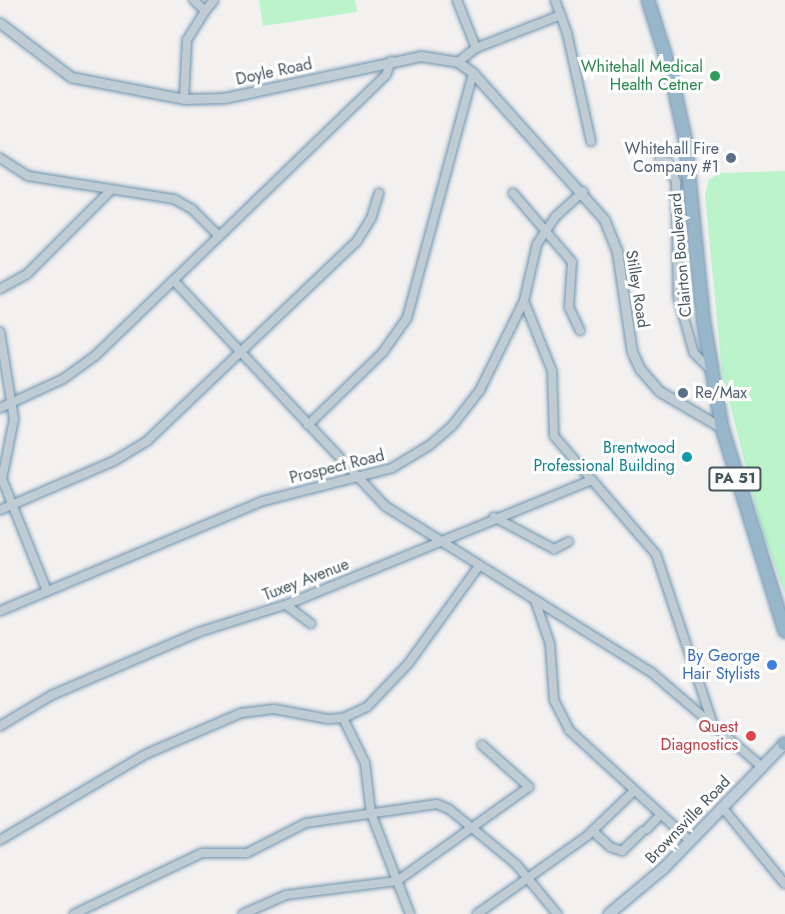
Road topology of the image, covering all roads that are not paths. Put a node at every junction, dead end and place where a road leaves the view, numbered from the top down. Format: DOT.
graph roads {
  1 [pos="194,0"];
  2 [pos="214,0"];
  3 [pos="457,0"];
  4 [pos="555,0"];
  5 [pos="648,0"];
  6 [pos="205,11"];
  7 [pos="561,15"];
  8 [pos="0,23"];
  9 [pos="476,48"];
  10 [pos="391,62"];
  11 [pos="458,62"];
  12 [pos="473,73"];
  13 [pos="184,99"];
  14 [pos="591,141"];
  15 [pos="0,158"];
  16 [pos="660,159"];
  17 [pos="111,190"];
  18 [pos="583,192"];
  19 [pos="513,193"];
  20 [pos="379,194"];
  21 [pos="546,228"];
  22 [pos="219,236"];
  23 [pos="174,281"];
  24 [pos="0,288"];
  25 [pos="524,301"];
  26 [pos="0,332"];
  27 [pos="580,332"];
  28 [pos="240,351"];
  29 [pos="710,369"];
  30 [pos="12,403"];
  31 [pos="0,408"];
  32 [pos="308,425"];
  33 [pos="722,428"];
  34 [pos="357,478"];
  35 [pos="592,480"];
  36 [pos="10,506"];
  37 [pos="0,510"];
  38 [pos="494,517"];
  39 [pos="437,541"];
  40 [pos="568,542"];
  41 [pos="479,566"];
  42 [pos="46,591"];
  43 [pos="535,600"];
  44 [pos="286,605"];
  45 [pos="0,611"];
  46 [pos="311,624"];
  47 [pos="785,632"];
  48 [pos="343,718"];
  49 [pos="712,723"];
  50 [pos="0,726"];
  51 [pos="785,743"];
  52 [pos="482,745"];
  53 [pos="761,766"];
  54 [pos="634,791"];
  55 [pos="722,807"];
  56 [pos="371,813"];
  57 [pos="660,815"];
  58 [pos="472,828"];
  59 [pos="593,831"];
  60 [pos="0,840"];
  61 [pos="690,841"];
  62 [pos="529,877"];
  63 [pos="397,881"];
  64 [pos="785,884"];
  65 [pos="74,914"];
  66 [pos="243,914"];
  67 [pos="410,914"];
  68 [pos="477,914"];
  69 [pos="557,914"];
  70 [pos="609,914"];
  1 -- 6 [label="street"];
  2 -- 6 [label="street"];
  3 -- 9 [label="street"];
  4 -- 7 [label="street"];
  5 -- 29 [label="highway, Clairton Boulevard / PA 51"];
  6 -- 13 [label="street"];
  7 -- 9 [label="street"];
  7 -- 14 [label="street"];
  8 -- 13 [label="street, Doyle Road"];
  9 -- 11 [label="street"];
  10 -- 11 [label="street, Doyle Road"];
  10 -- 13 [label="street, Doyle Road"];
  10 -- 22 [label="street"];
  11 -- 12 [label="street, Stilley Road"];
  12 -- 18 [label="street, Stilley Road"];
  12 -- 32 [label="street"];
  15 -- 17 [label="street"];
  16 -- 29 [label="street, Clairton Boulevard"];
  17 -- 22 [label="street"];
  17 -- 24 [label="street"];
  18 -- 21 [label="street, Prospect Road"];
  18 -- 33 [label="street, Stilley Road"];
  19 -- 21 [label="street"];
  20 -- 28 [label="street"];
  21 -- 25 [label="street, Prospect Road"];
  21 -- 27 [label="street"];
  22 -- 23 [label="street"];
  23 -- 28 [label="street"];
  23 -- 30 [label="street"];
  25 -- 34 [label="street, Prospect Road"];
  25 -- 35 [label="street"];
  26 -- 30 [label="street"];
  28 -- 32 [label="street"];
  28 -- 36 [label="street"];
  29 -- 33 [label="highway, Clairton Boulevard / PA 51"];
  30 -- 31 [label="street"];
  30 -- 36 [label="street"];
  32 -- 34 [label="street"];
  33 -- 47 [label="highway, Clairton Boulevard / PA 51"];
  34 -- 39 [label="street"];
  34 -- 42 [label="street, Prospect Road"];
  35 -- 38 [label="street, Tuxey Avenue"];
  35 -- 49 [label="street"];
  36 -- 37 [label="street"];
  36 -- 42 [label="street"];
  38 -- 39 [label="street, Tuxey Avenue"];
  38 -- 40 [label="street"];
  39 -- 41 [label="street"];
  39 -- 44 [label="street, Tuxey Avenue"];
  41 -- 43 [label="street"];
  41 -- 48 [label="street"];
  42 -- 45 [label="street, Prospect Road"];
  43 -- 49 [label="street"];
  43 -- 54 [label="street"];
  44 -- 46 [label="street"];
  44 -- 50 [label="street, Tuxey Avenue"];
  48 -- 56 [label="street"];
  48 -- 60 [label="street"];
  49 -- 53 [label="street"];
  51 -- 53 [label="main road, Brownsville Road"];
  52 -- 58 [label="street"];
  53 -- 55 [label="main road, Brownsville Road"];
  54 -- 57 [label="street"];
  54 -- 59 [label="street"];
  55 -- 61 [label="main road, Brownsville Road"];
  55 -- 64 [label="street"];
  56 -- 58 [label="street"];
  56 -- 63 [label="street"];
  56 -- 65 [label="street"];
  57 -- 59 [label="street"];
  57 -- 61 [label="street"];
  58 -- 62 [label="street"];
  58 -- 63 [label="street"];
  59 -- 62 [label="street"];
  61 -- 70 [label="main road, Brownsville Road"];
  62 -- 68 [label="street"];
  62 -- 69 [label="street"];
  63 -- 66 [label="street"];
  63 -- 67 [label="street"];
}
